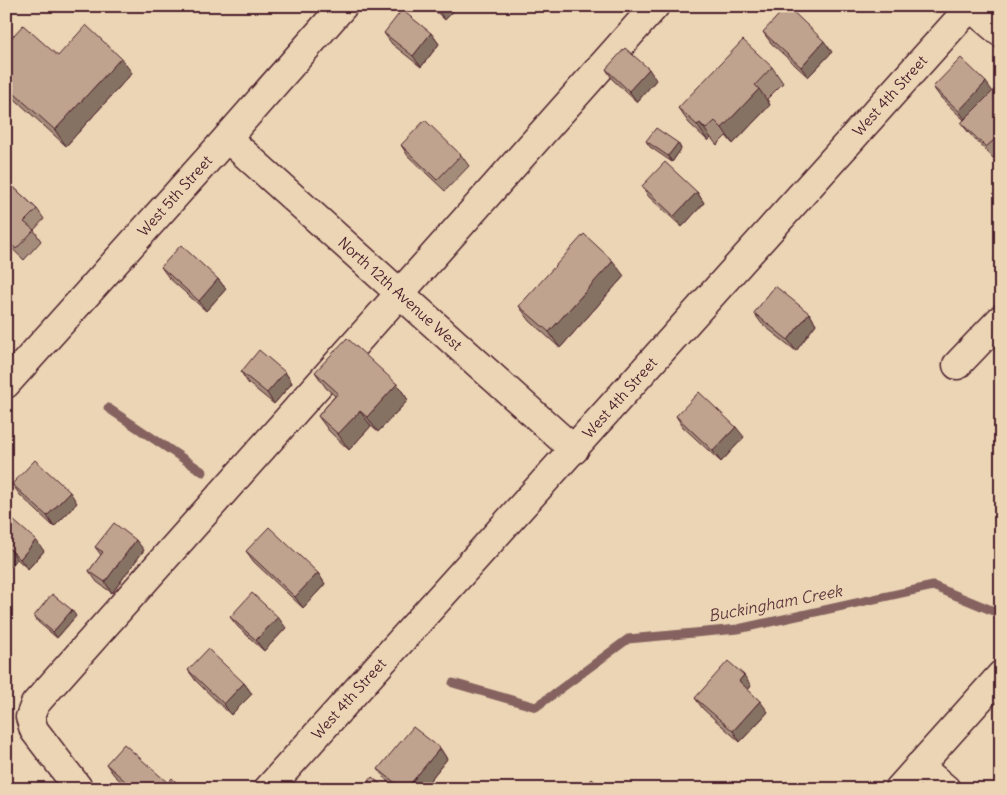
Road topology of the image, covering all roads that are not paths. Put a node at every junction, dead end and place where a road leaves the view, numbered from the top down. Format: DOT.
graph roads {
  1 [pos="343,6"];
  2 [pos="655,6"];
  3 [pos="970,6"];
  4 [pos="1001,33"];
  5 [pos="227,138"];
  6 [pos="400,294"];
  7 [pos="1001,319"];
  8 [pos="957,366"];
  9 [pos="6,384"];
  10 [pos="574,450"];
  11 [pos="1001,675"];
  12 [pos="919,766"];
  13 [pos="79,789"];
  14 [pos="268,789"];
  15 [pos="898,789"];
  16 [pos="946,789"];
  1 -- 5 [label="street, West 5th Street"];
  2 -- 6 [label="street"];
  3 -- 4 [label="street"];
  3 -- 10 [label="street, West 4th Street"];
  5 -- 6 [label="street, North 12th Avenue West"];
  5 -- 9 [label="street, West 5th Street"];
  6 -- 10 [label="street, North 12th Avenue West"];
  6 -- 13 [label="street"];
  7 -- 8 [label="street"];
  10 -- 14 [label="street, West 4th Street"];
  11 -- 12 [label="street"];
  12 -- 15 [label="street"];
  12 -- 16 [label="street"];
}
